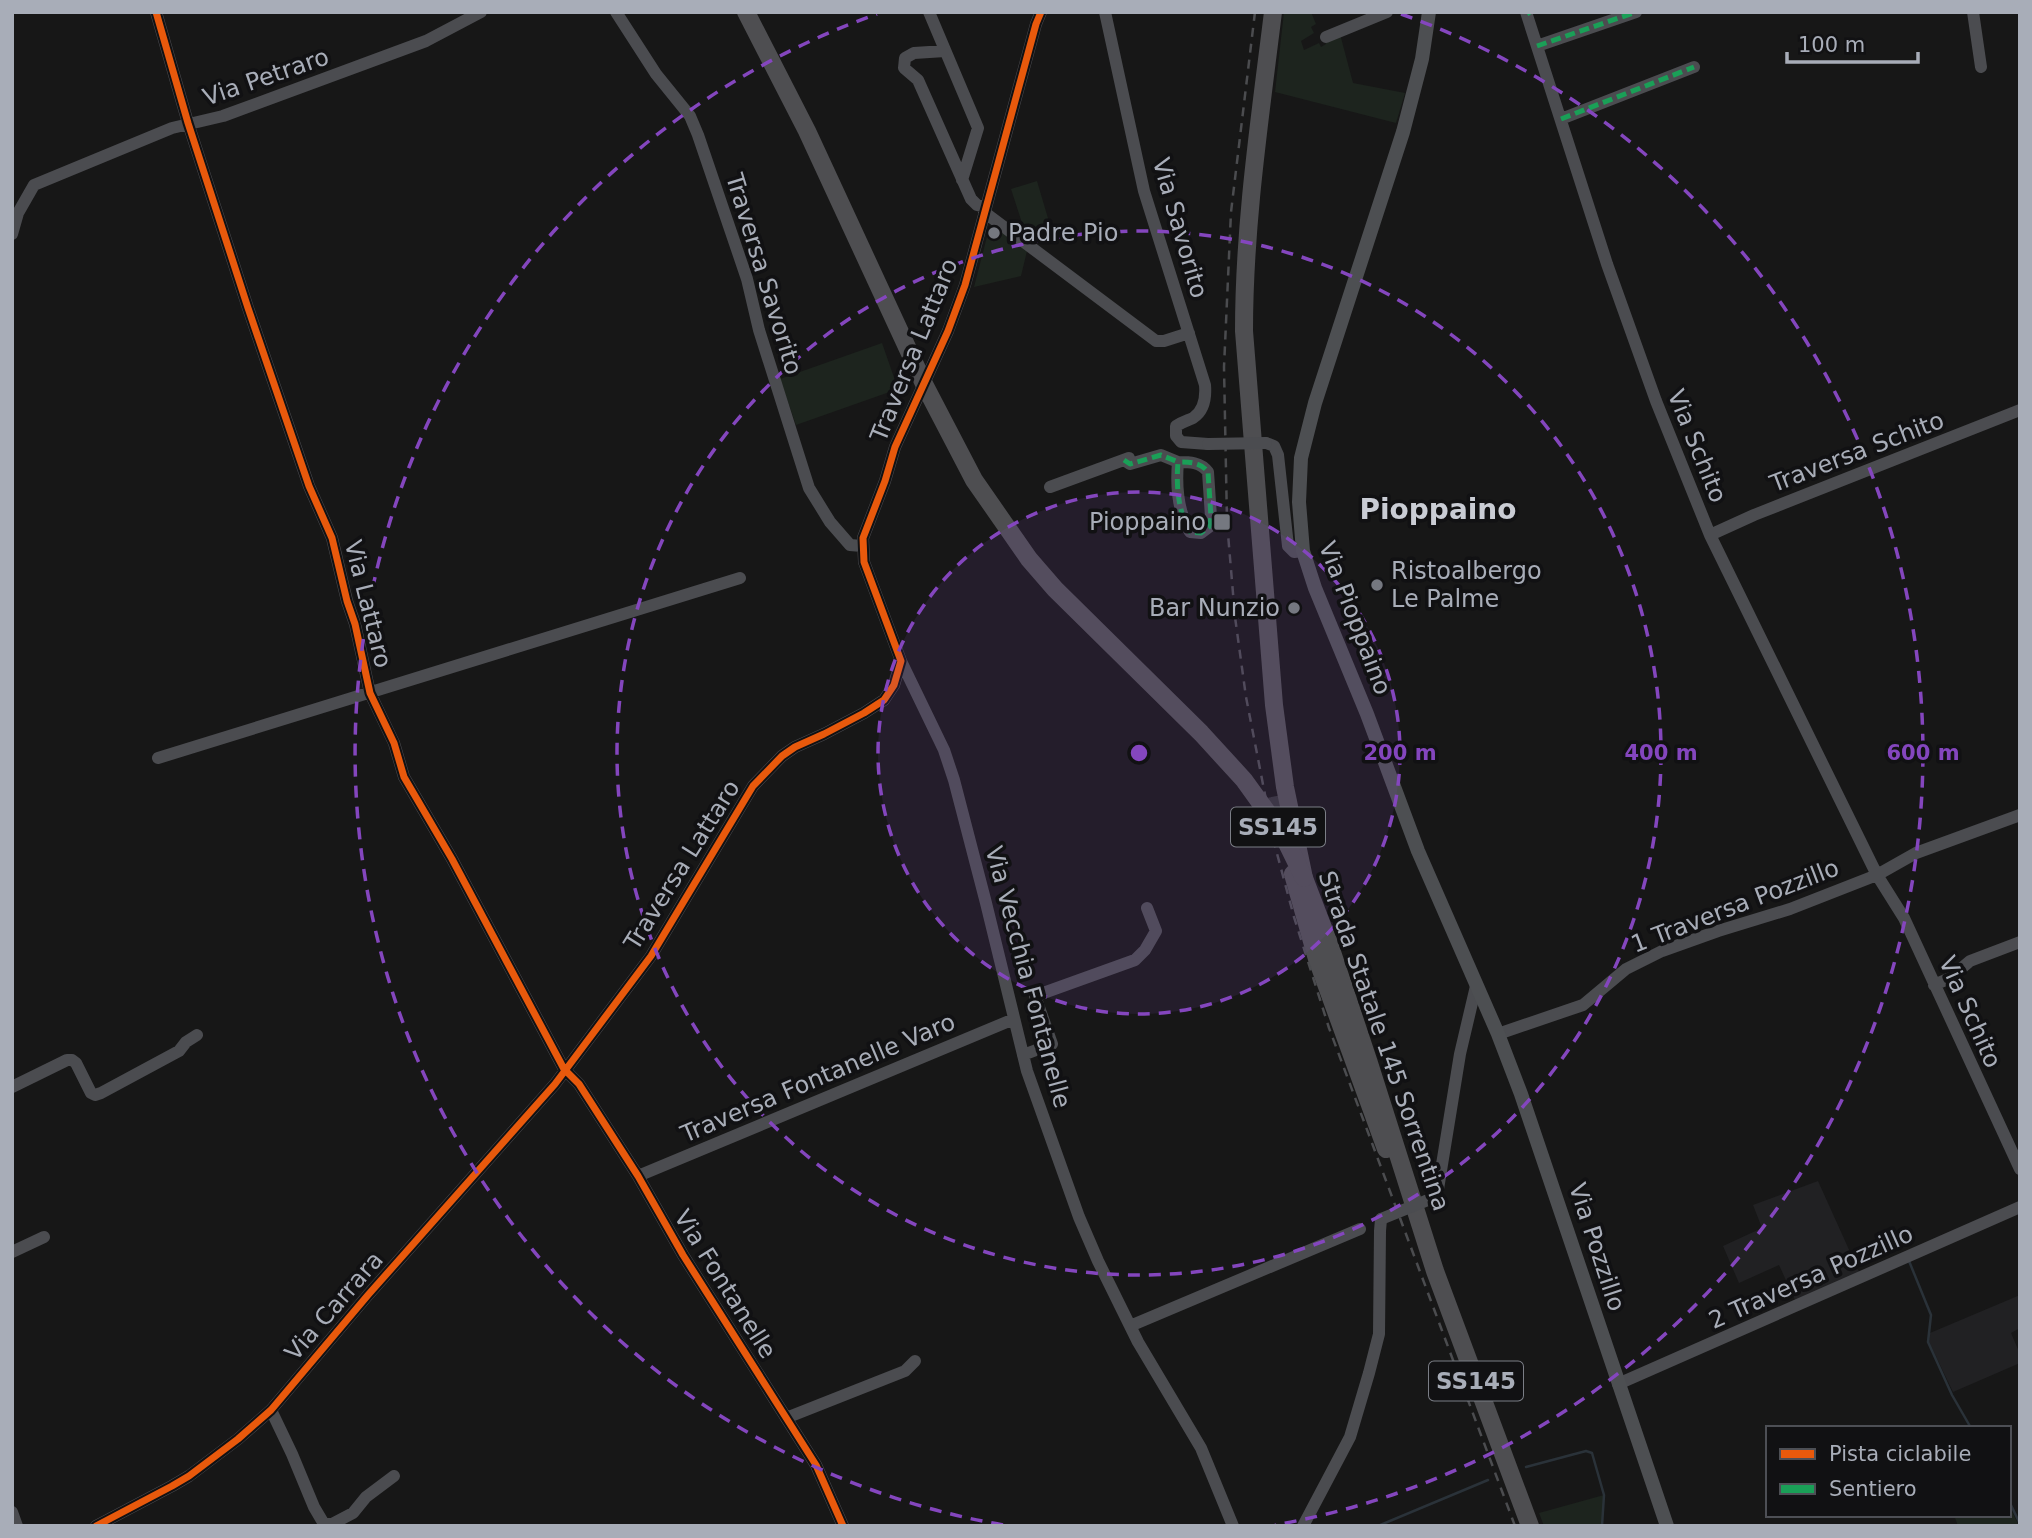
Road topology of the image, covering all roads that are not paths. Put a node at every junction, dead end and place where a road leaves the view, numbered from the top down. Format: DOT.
graph roads {
  1 [pos="156,12"];
  2 [pos="481,12"];
  3 [pos="616,12"];
  4 [pos="746,12"];
  5 [pos="929,12"];
  6 [pos="1041,12"];
  7 [pos="1105,12"];
  8 [pos="1273,12"];
  9 [pos="1387,12"];
  10 [pos="1429,12"];
  11 [pos="1636,12"];
  12 [pos="1973,12"];
  13 [pos="1528,13"];
  14 [pos="1326,37"];
  15 [pos="1537,46"];
  16 [pos="944,51"];
  17 [pos="1694,66"];
  18 [pos="1980,67"];
  19 [pos="1561,119"];
  20 [pos="188,123"];
  21 [pos="962,180"];
  22 [pos="985,210"];
  23 [pos="12,234"];
  24 [pos="1189,333"];
  25 [pos="2020,410"];
  26 [pos="1178,440"];
  27 [pos="1124,460"];
  28 [pos="1178,462"];
  29 [pos="1050,486"];
  30 [pos="1260,535"];
  31 [pos="1710,535"];
  32 [pos="862,546"];
  33 [pos="1303,551"];
  34 [pos="740,578"];
  35 [pos="901,661"];
  36 [pos="370,693"];
  37 [pos="158,758"];
  38 [pos="1277,796"];
  39 [pos="2020,815"];
  40 [pos="1877,875"];
  41 [pos="1298,876"];
  42 [pos="1147,908"];
  43 [pos="2020,942"];
  44 [pos="1934,985"];
  45 [pos="1476,986"];
  46 [pos="1014,1019"];
  47 [pos="1498,1034"];
  48 [pos="197,1035"];
  49 [pos="1023,1055"];
  50 [pos="564,1069"];
  51 [pos="12,1087"];
  52 [pos="2020,1169"];
  53 [pos="638,1176"];
  54 [pos="2020,1207"];
  55 [pos="1360,1229"];
  56 [pos="1424,1236"];
  57 [pos="44,1237"];
  58 [pos="12,1252"];
  59 [pos="1130,1326"];
  60 [pos="915,1362"];
  61 [pos="1618,1384"];
  62 [pos="271,1410"];
  63 [pos="786,1418"];
  64 [pos="394,1476"];
  65 [pos="12,1512"];
  66 [pos="837,1524"];
  67 [pos="17,1526"];
  68 [pos="96,1526"];
  69 [pos="1233,1526"];
  70 [pos="1303,1526"];
  71 [pos="1530,1526"];
  72 [pos="1667,1526"];
  1 -- 20 [label="street, Via Lattaro"];
  2 -- 20 [label="street, Via Petraro"];
  3 -- 32 [label="street, Traversa Savorito"];
  4 -- 41 [label="highway, Strada Statale 145 Sorrentina / SS145, bridge"];
  5 -- 16 [label="street"];
  6 -- 22 [label="street, Traversa Lattaro"];
  7 -- 24 [label="street, Via Savorito"];
  8 -- 30 [label="highway"];
  9 -- 14 [label="street"];
  10 -- 33 [label="main road, Via Pioppaino"];
  11 -- 15 [label="street"];
  12 -- 18 [label="street"];
  13 -- 15 [label="street, Via Schito"];
  15 -- 19 [label="street, Via Schito"];
  16 -- 21 [label="street"];
  16 -- 21 [label="street"];
  17 -- 19 [label="street"];
  19 -- 31 [label="street, Via Schito"];
  20 -- 23 [label="street, Via Petraro"];
  20 -- 36 [label="street, Via Lattaro"];
  21 -- 22 [label="street"];
  22 -- 24 [label="street"];
  22 -- 32 [label="street, Traversa Lattaro"];
  24 -- 26 [label="street, Via Savorito"];
  25 -- 31 [label="street, Traversa Schito"];
  26 -- 27 [label="street"];
  26 -- 33 [label="street, bridge"];
  27 -- 28 [label="street"];
  27 -- 29 [label="street"];
  28 -- 28 [label="street"];
  30 -- 38 [label="highway"];
  30 -- 41 [label="highway, bridge"];
  31 -- 40 [label="street, Via Schito"];
  32 -- 35 [label="street"];
  33 -- 45 [label="main road, Via Pioppaino"];
  34 -- 36 [label="street"];
  35 -- 46 [label="street, Via Vecchia Fontanelle"];
  35 -- 50 [label="street, Traversa Lattaro"];
  36 -- 37 [label="street"];
  36 -- 50 [label="street, Via Lattaro"];
  39 -- 40 [label="street"];
  40 -- 44 [label="street, Via Schito"];
  40 -- 47 [label="street, 1 Traversa Pozzillo"];
  41 -- 56 [label="highway, Strada Statale 145 Sorrentina / SS145"];
  41 -- 56 [label="highway"];
  42 -- 49 [label="street"];
  43 -- 44 [label="street"];
  44 -- 52 [label="street, Via Schito"];
  45 -- 47 [label="main road, Via Pozzillo"];
  45 -- 70 [label="street, bridge"];
  46 -- 49 [label="street, Via Vecchia Fontanelle"];
  46 -- 53 [label="street, Traversa Fontanelle Varo"];
  47 -- 61 [label="main road, Via Pozzillo"];
  48 -- 51 [label="street"];
  49 -- 59 [label="street, Via Vecchia Fontanelle"];
  50 -- 53 [label="street, Via Fontanelle"];
  50 -- 62 [label="street, Via Carrara"];
  53 -- 63 [label="street, Via Fontanelle"];
  54 -- 61 [label="street, 2 Traversa Pozzillo"];
  55 -- 59 [label="street"];
  56 -- 71 [label="highway, Strada Statale 145 Sorrentina / SS145"];
  57 -- 58 [label="street"];
  59 -- 69 [label="street, Via Vecchia Fontanelle"];
  60 -- 63 [label="street"];
  61 -- 72 [label="main road, Via Pozzillo"];
  62 -- 64 [label="street"];
  62 -- 68 [label="street, Via Carrara"];
  63 -- 66 [label="street, Via Fontanelle"];
  65 -- 67 [label="street"];
}
